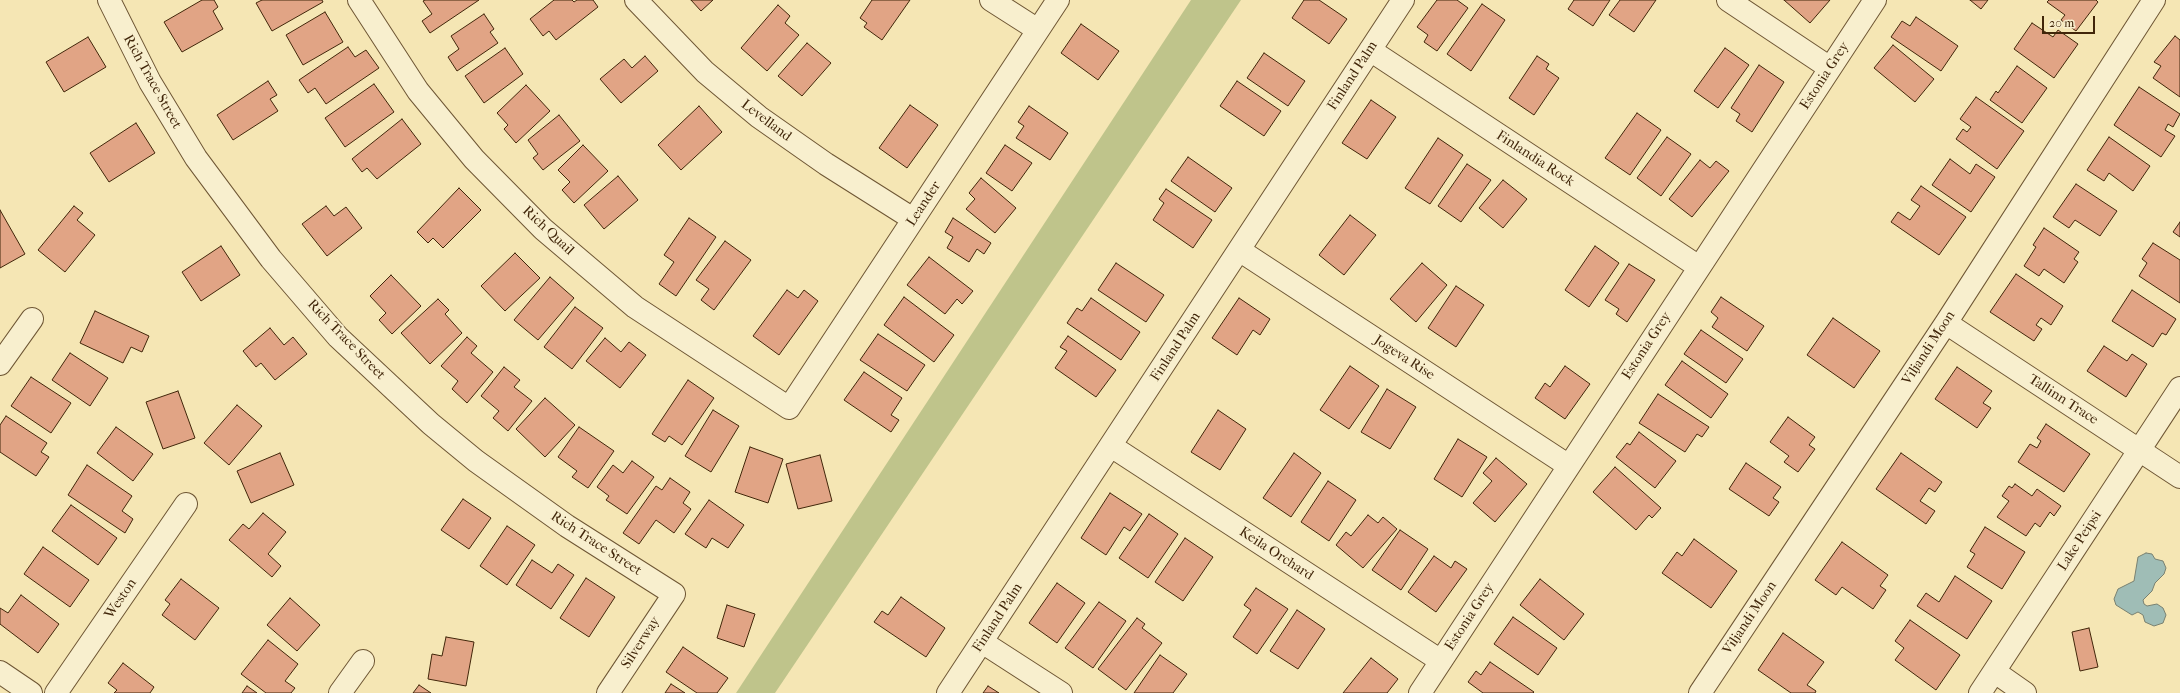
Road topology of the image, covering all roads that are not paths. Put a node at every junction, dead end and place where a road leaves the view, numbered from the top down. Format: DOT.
graph roads {
  1 [pos="109,0"];
  2 [pos="359,0"];
  3 [pos="636,0"];
  4 [pos="991,0"];
  5 [pos="1058,0"];
  6 [pos="1403,0"];
  7 [pos="1728,0"];
  8 [pos="1875,0"];
  9 [pos="2154,0"];
  10 [pos="1038,30"];
  11 [pos="1370,50"];
  12 [pos="1830,68"];
  13 [pos="914,219"];
  14 [pos="1239,250"];
  15 [pos="1699,267"];
  16 [pos="32,318"];
  17 [pos="1946,323"];
  18 [pos="0,364"];
  19 [pos="2180,388"];
  20 [pos="789,408"];
  21 [pos="1111,446"];
  22 [pos="2139,451"];
  23 [pos="1569,466"];
  24 [pos="2180,478"];
  25 [pos="186,504"];
  26 [pos="674,594"];
  27 [pos="982,642"];
  28 [pos="362,661"];
  29 [pos="1441,662"];
  30 [pos="0,672"];
  31 [pos="1995,672"];
  32 [pos="31,693"];
  33 [pos="56,693"];
  34 [pos="340,693"];
  35 [pos="608,693"];
  36 [pos="948,693"];
  37 [pos="1061,693"];
  38 [pos="1420,693"];
  39 [pos="1700,693"];
  40 [pos="1980,693"];
  41 [pos="2026,693"];
  1 -- 26 [label="street, Rich Trace Street"];
  2 -- 20 [label="street, Rich Quail"];
  3 -- 13 [label="street, Levelland"];
  4 -- 10 [label="street"];
  5 -- 10 [label="street, Leander"];
  6 -- 11 [label="street, Finland Palm"];
  7 -- 12 [label="street"];
  8 -- 12 [label="street, Estonia Grey"];
  9 -- 17 [label="street, Viljandi Moon"];
  10 -- 13 [label="street, Leander"];
  11 -- 14 [label="street, Finland Palm"];
  11 -- 15 [label="street, Finlandia Rock"];
  12 -- 15 [label="street, Estonia Grey"];
  13 -- 20 [label="street, Leander"];
  14 -- 21 [label="street, Finland Palm"];
  14 -- 23 [label="street, Jogeva Rise"];
  15 -- 23 [label="street, Estonia Grey"];
  16 -- 18 [label="street"];
  17 -- 22 [label="street, Tallinn Trace"];
  17 -- 39 [label="street, Viljandi Moon"];
  19 -- 22 [label="street, Lake Peipsi"];
  21 -- 27 [label="street, Finland Palm"];
  21 -- 29 [label="street, Keila Orchard"];
  22 -- 24 [label="street, Tallinn Trace"];
  22 -- 31 [label="street, Lake Peipsi"];
  23 -- 29 [label="street, Estonia Grey"];
  25 -- 33 [label="street, Weston"];
  26 -- 35 [label="street, Silverway"];
  27 -- 36 [label="street, Finland Palm"];
  27 -- 37 [label="street"];
  28 -- 34 [label="street"];
  29 -- 38 [label="street, Estonia Grey"];
  30 -- 32 [label="street"];
  31 -- 40 [label="street, Lake Peipsi"];
  31 -- 41 [label="street"];
}
